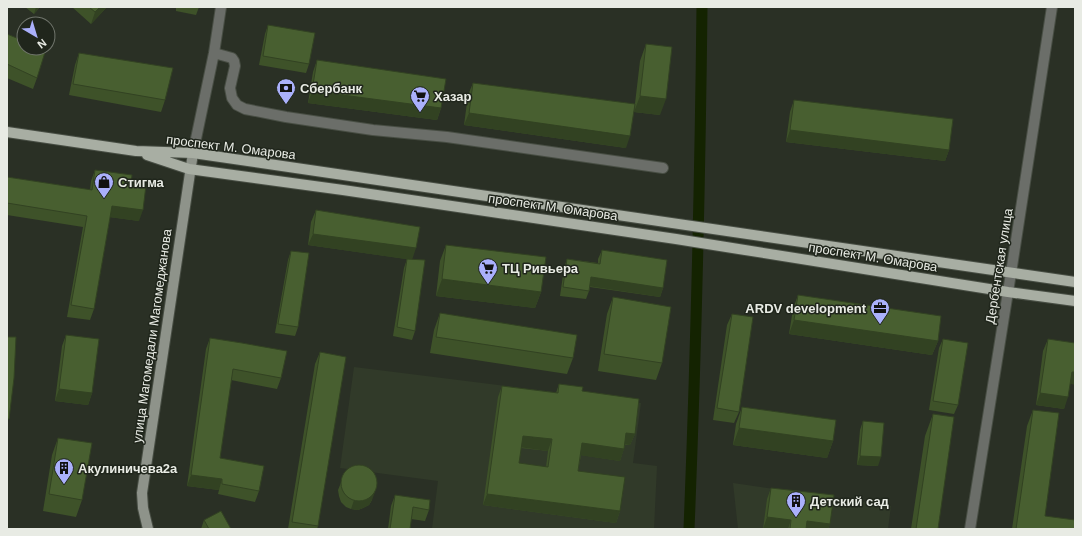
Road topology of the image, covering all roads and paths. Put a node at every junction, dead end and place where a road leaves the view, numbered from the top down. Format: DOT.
graph roads {
  1 [pos="221,7"];
  2 [pos="1052,7"];
  3 [pos="214,53"];
  4 [pos="7,132"];
  5 [pos="136,151"];
  6 [pos="193,153"];
  7 [pos="663,168"];
  8 [pos="190,169"];
  9 [pos="1011,274"];
  10 [pos="1075,282"];
  11 [pos="1008,292"];
  12 [pos="1075,301"];
  13 [pos="148,529"];
  14 [pos="970,529"];
  1 -- 3 [label="street"];
  2 -- 9 [label="street, Дербентская улица"];
  3 -- 6 [label="street"];
  3 -- 7 [label="street"];
  4 -- 5 [label="main road"];
  5 -- 6 [label="main road, проспект М. Омарова"];
  5 -- 8 [label="main road, проспект М. Омарова"];
  6 -- 8 [label="main road, улица Магомедали Магомеджанова"];
  6 -- 9 [label="main road, проспект М. Омарова"];
  8 -- 11 [label="main road, проспект М. Омарова"];
  8 -- 13 [label="main road, улица Магомедали Магомеджанова"];
  9 -- 10 [label="main road, проспект М. Омарова"];
  9 -- 11 [label="street, Дербентская улица"];
  11 -- 12 [label="main road, проспект М. Омарова"];
  11 -- 14 [label="street, Дербентская улица"];
}
